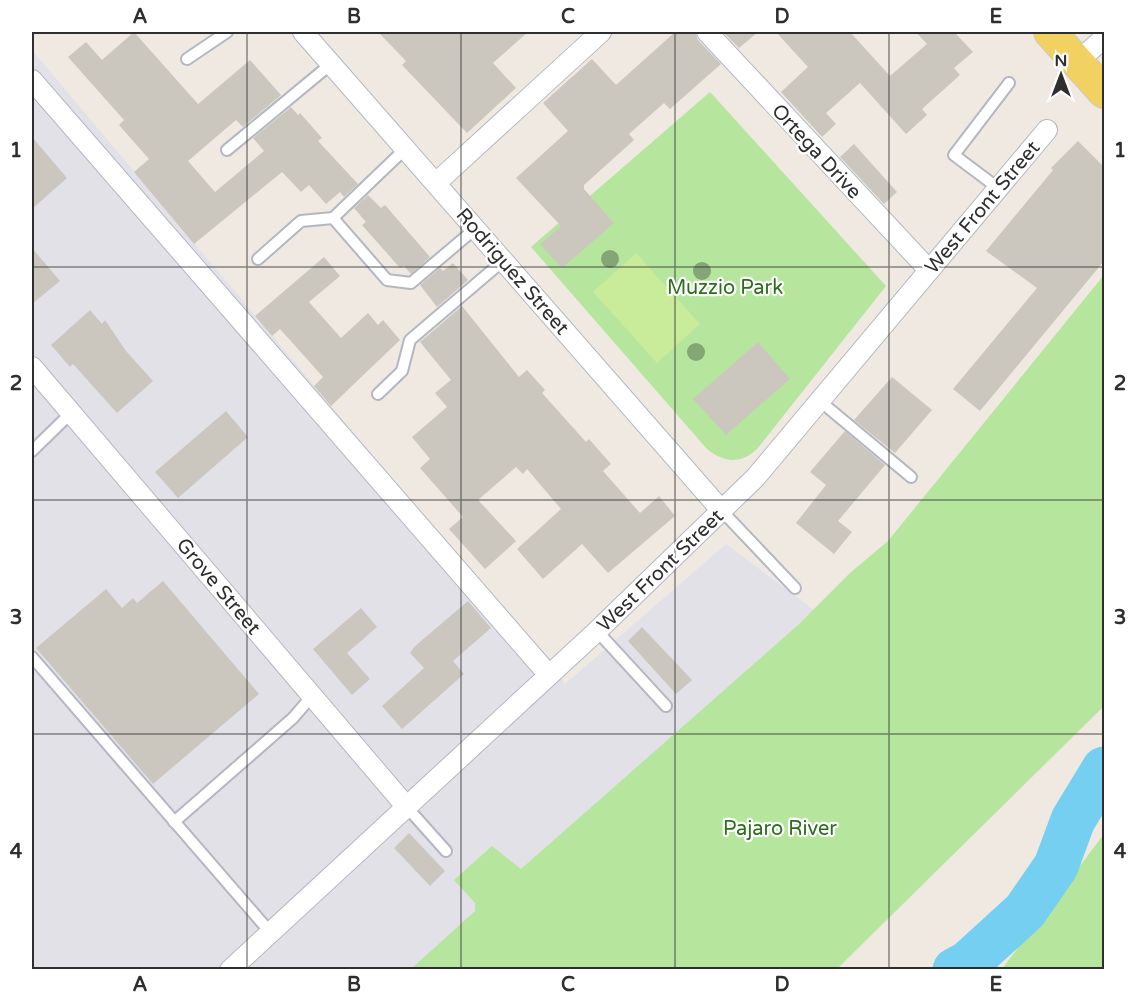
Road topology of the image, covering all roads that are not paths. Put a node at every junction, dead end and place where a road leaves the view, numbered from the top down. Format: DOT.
graph roads {
  1 [pos="227,32"];
  2 [pos="303,32"];
  3 [pos="601,32"];
  4 [pos="707,32"];
  5 [pos="1050,32"];
  6 [pos="1104,38"];
  7 [pos="187,59"];
  8 [pos="1077,62"];
  9 [pos="331,64"];
  10 [pos="32,80"];
  11 [pos="1009,83"];
  12 [pos="1104,92"];
  13 [pos="1047,130"];
  14 [pos="405,149"];
  15 [pos="227,150"];
  16 [pos="435,183"];
  17 [pos="998,188"];
  18 [pos="333,218"];
  19 [pos="476,228"];
  20 [pos="258,259"];
  21 [pos="504,260"];
  22 [pos="928,269"];
  23 [pos="32,367"];
  24 [pos="378,394"];
  25 [pos="820,401"];
  26 [pos="70,413"];
  27 [pos="32,451"];
  28 [pos="911,477"];
  29 [pos="722,511"];
  30 [pos="795,588"];
  31 [pos="597,631"];
  32 [pos="32,657"];
  33 [pos="548,674"];
  34 [pos="312,696"];
  35 [pos="666,706"];
  36 [pos="405,805"];
  37 [pos="174,822"];
  38 [pos="446,851"];
  39 [pos="270,932"];
  40 [pos="234,968"];
  1 -- 7 [label="lane"];
  2 -- 9 [label="street, Rodriguez Street"];
  3 -- 16 [label="street"];
  4 -- 22 [label="street, Ortega Drive"];
  5 -- 8 [label="main road"];
  6 -- 8 [label="street"];
  8 -- 12 [label="main road"];
  9 -- 14 [label="street, Rodriguez Street"];
  9 -- 15 [label="lane"];
  10 -- 33 [label="street"];
  11 -- 17 [label="lane"];
  13 -- 17 [label="street, West Front Street"];
  14 -- 16 [label="street, Rodriguez Street"];
  14 -- 18 [label="lane"];
  16 -- 19 [label="street, Rodriguez Street"];
  17 -- 22 [label="street, West Front Street"];
  18 -- 19 [label="lane"];
  18 -- 20 [label="lane"];
  19 -- 21 [label="street, Rodriguez Street"];
  21 -- 24 [label="lane"];
  21 -- 29 [label="street, Rodriguez Street"];
  22 -- 25 [label="street, West Front Street"];
  23 -- 26 [label="street, Grove Street"];
  25 -- 28 [label="lane"];
  25 -- 29 [label="street, West Front Street"];
  26 -- 27 [label="lane"];
  26 -- 34 [label="street, Grove Street"];
  29 -- 30 [label="lane"];
  29 -- 31 [label="street, West Front Street"];
  31 -- 33 [label="street, West Front Street"];
  31 -- 35 [label="lane"];
  32 -- 37 [label="lane"];
  33 -- 36 [label="street, West Front Street"];
  34 -- 36 [label="street, Grove Street"];
  34 -- 37 [label="lane"];
  36 -- 38 [label="lane"];
  36 -- 39 [label="street, West Front Street"];
  37 -- 39 [label="lane"];
  39 -- 40 [label="street, West Front Street"];
}
